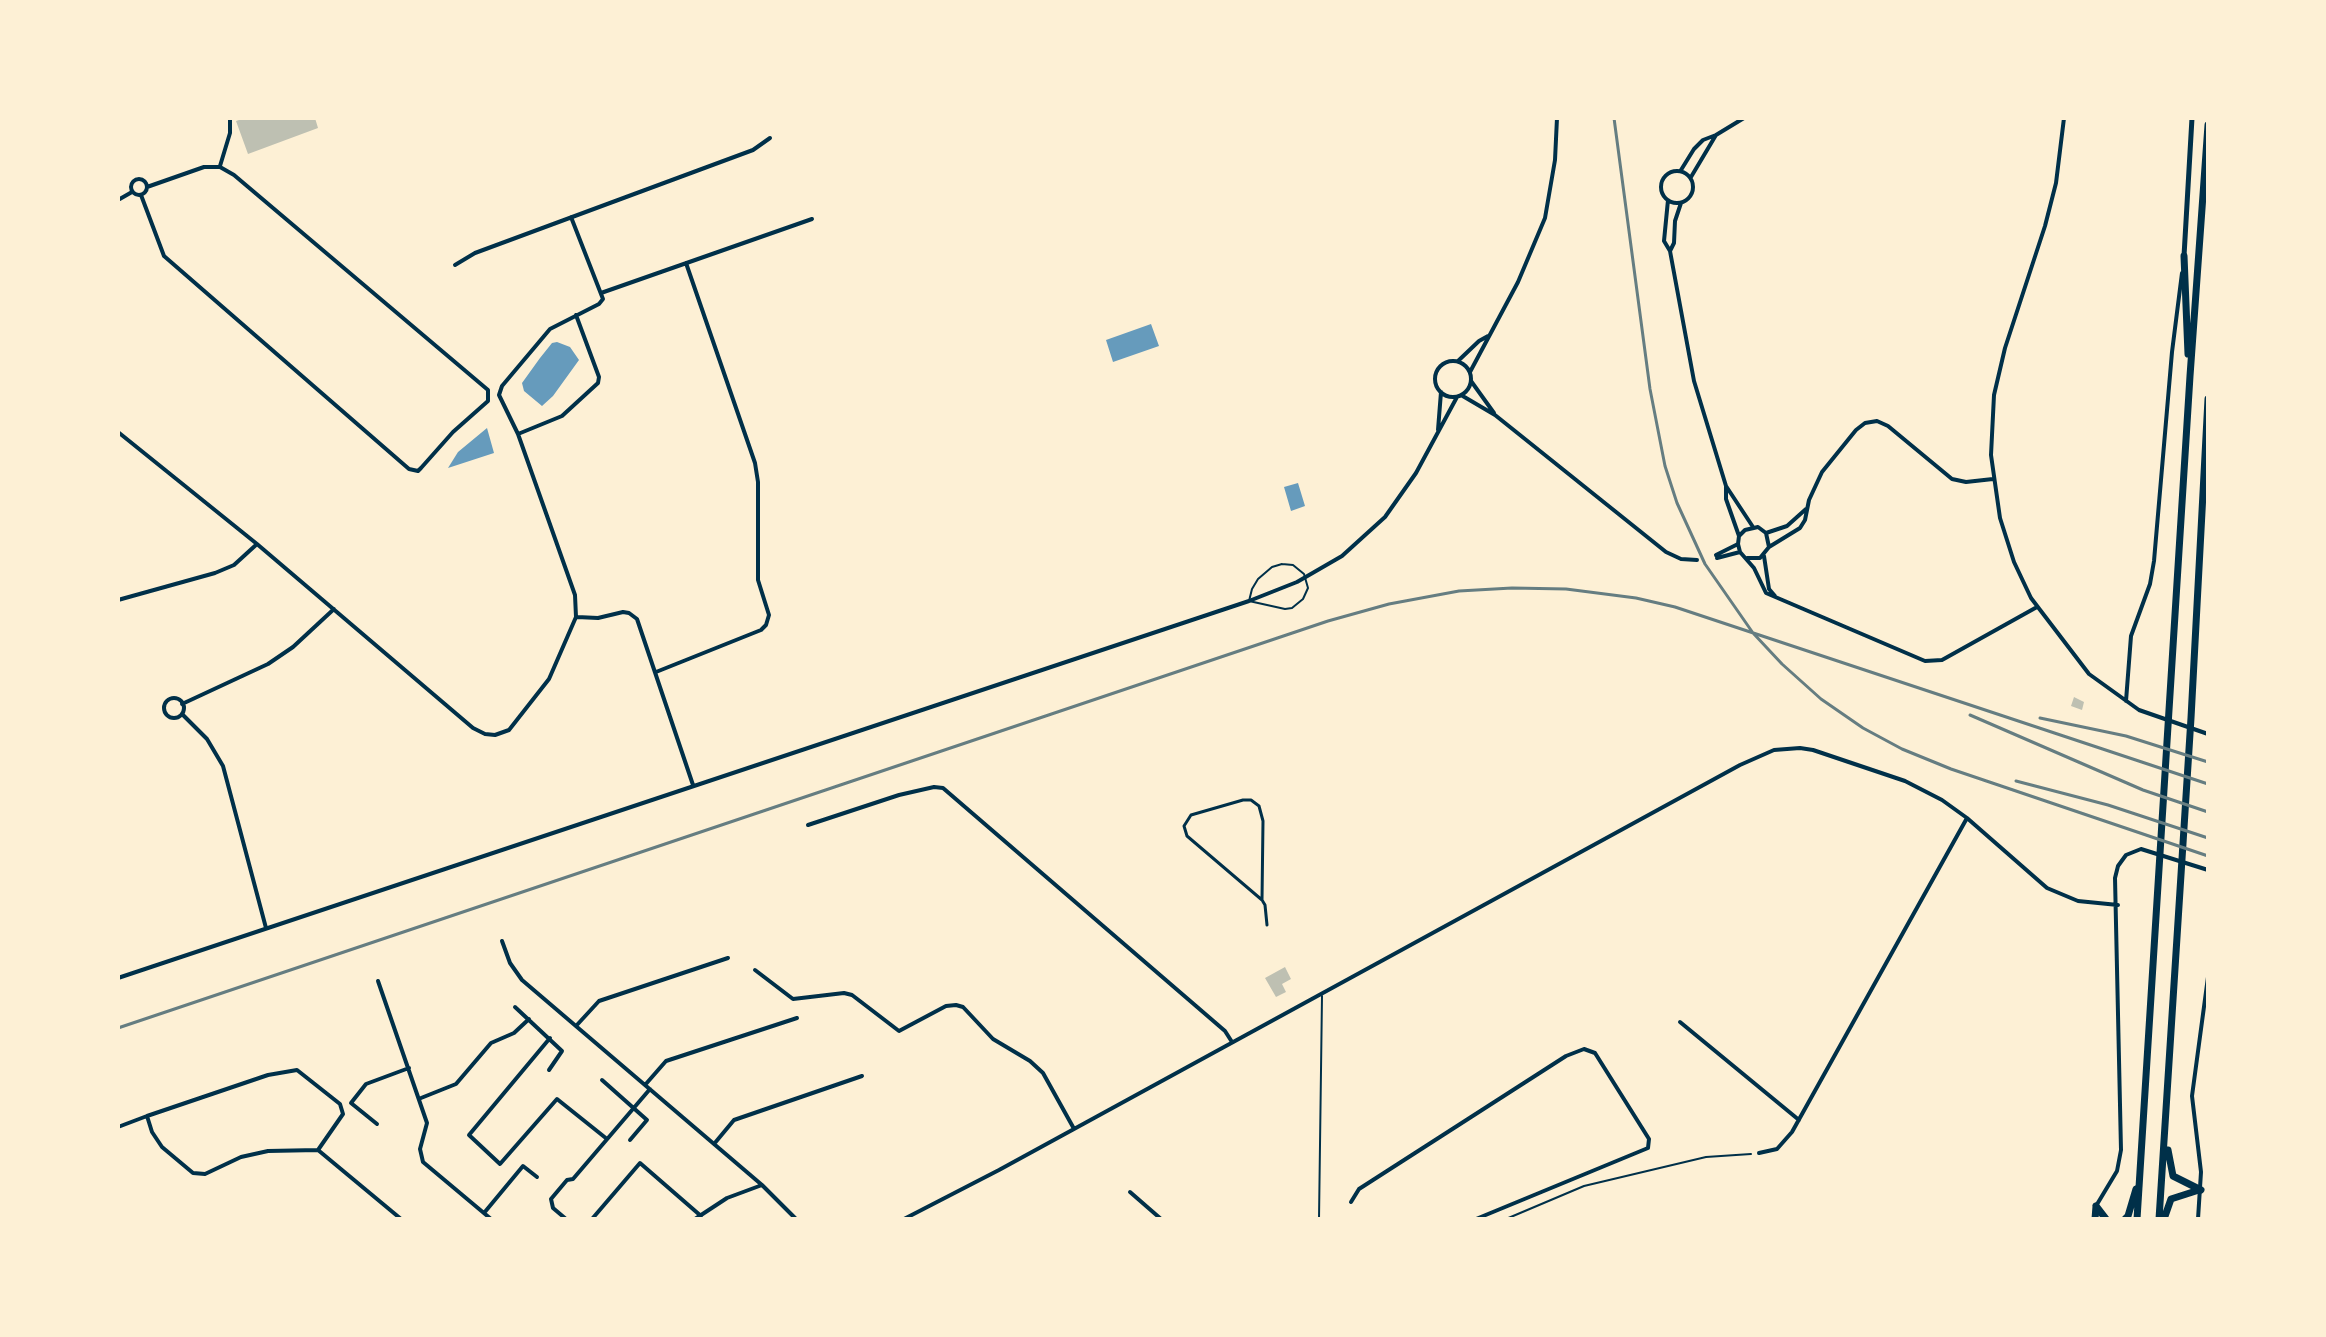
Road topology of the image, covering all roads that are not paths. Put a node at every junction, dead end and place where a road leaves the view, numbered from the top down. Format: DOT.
graph roads {
  1 [pos="230,118"];
  2 [pos="1557,118"];
  3 [pos="1744,118"];
  4 [pos="2064,118"];
  5 [pos="2192,118"];
  6 [pos="2208,125"];
  7 [pos="1716,135"];
  8 [pos="770,138"];
  9 [pos="220,167"];
  10 [pos="1680,171"];
  11 [pos="1691,177"];
  12 [pos="147,187"];
  13 [pos="132,192"];
  14 [pos="141,195"];
  15 [pos="118,200"];
  16 [pos="1668,200"];
  17 [pos="1681,203"];
  18 [pos="571,217"];
  19 [pos="812,219"];
  20 [pos="1670,251"];
  21 [pos="2184,256"];
  22 [pos="686,263"];
  23 [pos="455,265"];
  24 [pos="601,293"];
  25 [pos="576,315"];
  26 [pos="1490,336"];
  27 [pos="1457,362"];
  28 [pos="1470,372"];
  29 [pos="2190,376"];
  30 [pos="1471,381"];
  31 [pos="1441,392"];
  32 [pos="1459,396"];
  33 [pos="2208,399"];
  34 [pos="1495,415"];
  35 [pos="2208,422"];
  36 [pos="118,432"];
  37 [pos="518,434"];
  38 [pos="1438,435"];
  39 [pos="1993,479"];
  40 [pos="1726,486"];
  41 [pos="1806,509"];
  42 [pos="1753,527"];
  43 [pos="1766,533"];
  44 [pos="1739,536"];
  45 [pos="257,544"];
  46 [pos="1738,544"];
  47 [pos="1769,547"];
  48 [pos="1740,552"];
  49 [pos="1764,555"];
  50 [pos="1747,558"];
  51 [pos="1697,560"];
  52 [pos="1306,578"];
  53 [pos="118,600"];
  54 [pos="1780,600"];
  55 [pos="1249,601"];
  56 [pos="2037,607"];
  57 [pos="334,609"];
  58 [pos="576,617"];
  59 [pos="656,672"];
  60 [pos="2126,701"];
  61 [pos="182,704"];
  62 [pos="182,714"];
  63 [pos="2208,734"];
  64 [pos="693,785"];
  65 [pos="1967,818"];
  66 [pos="808,825"];
  67 [pos="2208,870"];
  68 [pos="1262,900"];
  69 [pos="2118,905"];
  70 [pos="1267,925"];
  71 [pos="266,928"];
  72 [pos="502,941"];
  73 [pos="728,958"];
  74 [pos="755,970"];
  75 [pos="2208,977"];
  76 [pos="118,978"];
  77 [pos="378,981"];
  78 [pos="1322,993"];
  79 [pos="515,1007"];
  80 [pos="797,1018"];
  81 [pos="529,1019"];
  82 [pos="1680,1022"];
  83 [pos="576,1026"];
  84 [pos="550,1038"];
  85 [pos="1232,1042"];
  86 [pos="409,1068"];
  87 [pos="549,1070"];
  88 [pos="862,1076"];
  89 [pos="602,1080"];
  90 [pos="648,1087"];
  91 [pos="420,1098"];
  92 [pos="634,1108"];
  93 [pos="147,1116"];
  94 [pos="1799,1120"];
  95 [pos="377,1124"];
  96 [pos="118,1127"];
  97 [pos="1073,1127"];
  98 [pos="2165,1136"];
  99 [pos="607,1139"];
  100 [pos="630,1140"];
  101 [pos="714,1144"];
  102 [pos="318,1150"];
  103 [pos="1759,1153"];
  104 [pos="2139,1176"];
  105 [pos="537,1177"];
  106 [pos="762,1185"];
  107 [pos="2201,1190"];
  108 [pos="1130,1192"];
  109 [pos="1351,1202"];
  110 [pos="2096,1206"];
  111 [pos="484,1213"];
  112 [pos="698,1218"];
  113 [pos="401,1219"];
  114 [pos="491,1219"];
  115 [pos="566,1219"];
  116 [pos="592,1219"];
  117 [pos="796,1219"];
  118 [pos="904,1219"];
  119 [pos="1161,1219"];
  120 [pos="1319,1219"];
  121 [pos="1476,1219"];
  122 [pos="2095,1219"];
  123 [pos="2106,1219"];
  124 [pos="2125,1219"];
  125 [pos="2137,1219"];
  126 [pos="2162,1219"];
  127 [pos="2198,1219"];
  1 -- 9 [label="street"];
  2 -- 26 [label="street"];
  3 -- 7 [label="street"];
  4 -- 39 [label="street"];
  5 -- 21 [label="street"];
  6 -- 29 [label="main road"];
  7 -- 10 [label="street"];
  7 -- 11 [label="street"];
  8 -- 18 [label="street"];
  9 -- 12 [label="street"];
  9 -- 14 [label="street"];
  10 -- 11 [label="street"];
  10 -- 16 [label="street"];
  11 -- 17 [label="street"];
  12 -- 13 [label="street"];
  12 -- 14 [label="street"];
  13 -- 14 [label="street"];
  13 -- 15 [label="street"];
  16 -- 17 [label="street"];
  16 -- 20 [label="street"];
  17 -- 20 [label="street"];
  18 -- 23 [label="street"];
  18 -- 24 [label="street"];
  19 -- 22 [label="street"];
  20 -- 40 [label="street"];
  21 -- 29 [label="main road"];
  21 -- 60 [label="street"];
  22 -- 24 [label="street"];
  22 -- 59 [label="street"];
  24 -- 25 [label="street"];
  25 -- 37 [label="street"];
  25 -- 37 [label="street"];
  26 -- 27 [label="street"];
  26 -- 28 [label="street"];
  27 -- 28 [label="street"];
  27 -- 31 [label="street"];
  28 -- 30 [label="street"];
  29 -- 104 [label="main road"];
  30 -- 32 [label="street"];
  30 -- 34 [label="street"];
  31 -- 32 [label="street"];
  31 -- 38 [label="street"];
  32 -- 34 [label="street"];
  32 -- 38 [label="street"];
  33 -- 35 [label="main road"];
  34 -- 51 [label="street"];
  35 -- 98 [label="main road"];
  36 -- 45 [label="street"];
  37 -- 58 [label="street"];
  38 -- 52 [label="street"];
  39 -- 41 [label="street"];
  39 -- 56 [label="street"];
  40 -- 42 [label="street"];
  40 -- 44 [label="street"];
  41 -- 43 [label="street"];
  41 -- 47 [label="street"];
  42 -- 43 [label="street"];
  42 -- 44 [label="street"];
  43 -- 47 [label="street"];
  44 -- 46 [label="street"];
  45 -- 53 [label="street"];
  45 -- 57 [label="street"];
  46 -- 48 [label="street"];
  46 -- 48 [label="street"];
  47 -- 49 [label="street"];
  48 -- 50 [label="street"];
  49 -- 50 [label="street"];
  49 -- 54 [label="street"];
  50 -- 54 [label="street"];
  52 -- 55 [label="street"];
  52 -- 55 [label="lane"];
  52 -- 55 [label="lane"];
  54 -- 56 [label="street"];
  55 -- 64 [label="street"];
  56 -- 60 [label="street"];
  57 -- 58 [label="street"];
  57 -- 61 [label="street"];
  58 -- 59 [label="street"];
  59 -- 64 [label="street"];
  60 -- 63 [label="street"];
  61 -- 62 [label="street"];
  61 -- 62 [label="street"];
  62 -- 71 [label="street"];
  64 -- 71 [label="street"];
  65 -- 69 [label="street"];
  65 -- 78 [label="street"];
  65 -- 94 [label="street"];
  66 -- 85 [label="street"];
  67 -- 69 [label="street"];
  68 -- 68 [label="street"];
  68 -- 70 [label="street"];
  69 -- 110 [label="street"];
  71 -- 76 [label="street"];
  72 -- 83 [label="street"];
  73 -- 83 [label="street"];
  74 -- 97 [label="street"];
  75 -- 107 [label="street"];
  77 -- 86 [label="street"];
  78 -- 85 [label="street"];
  78 -- 120 [label="lane"];
  79 -- 81 [label="street"];
  80 -- 90 [label="street"];
  81 -- 84 [label="street"];
  81 -- 91 [label="street"];
  82 -- 94 [label="street"];
  83 -- 90 [label="street"];
  84 -- 87 [label="street"];
  84 -- 99 [label="street"];
  85 -- 97 [label="street"];
  86 -- 91 [label="street"];
  86 -- 95 [label="street"];
  88 -- 101 [label="street"];
  89 -- 92 [label="street"];
  90 -- 92 [label="street"];
  90 -- 101 [label="street"];
  91 -- 111 [label="street"];
  92 -- 99 [label="street"];
  92 -- 100 [label="street"];
  93 -- 96 [label="street"];
  93 -- 102 [label="street"];
  93 -- 102 [label="street"];
  94 -- 103 [label="street"];
  97 -- 118 [label="street"];
  98 -- 107 [label="main road"];
  98 -- 126 [label="main road"];
  99 -- 115 [label="street"];
  101 -- 106 [label="street"];
  102 -- 113 [label="street"];
  104 -- 124 [label="main road"];
  104 -- 125 [label="main road"];
  105 -- 111 [label="street"];
  106 -- 112 [label="street"];
  106 -- 117 [label="street"];
  107 -- 126 [label="main road"];
  107 -- 127 [label="street"];
  108 -- 119 [label="street"];
  109 -- 121 [label="street"];
  110 -- 122 [label="main road"];
  110 -- 123 [label="main road"];
  111 -- 114 [label="street"];
  112 -- 116 [label="street"];
}
